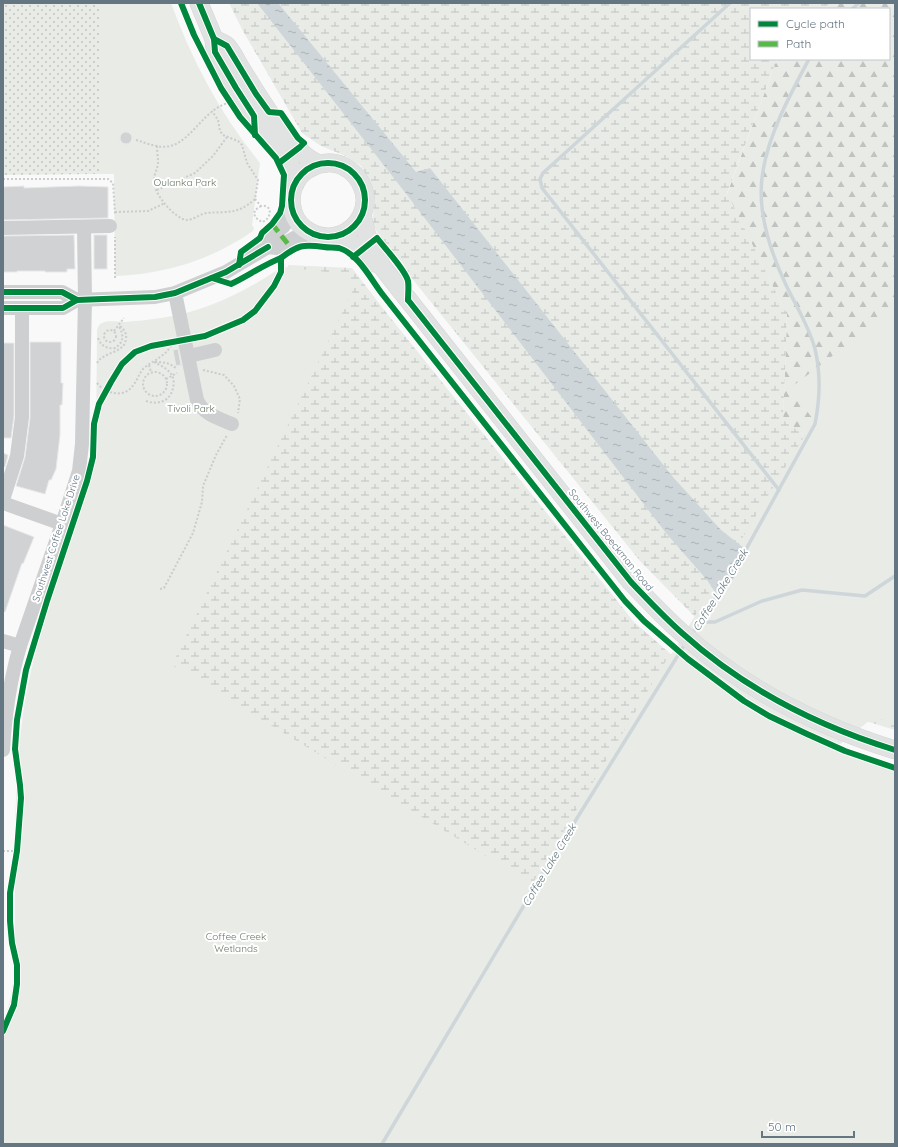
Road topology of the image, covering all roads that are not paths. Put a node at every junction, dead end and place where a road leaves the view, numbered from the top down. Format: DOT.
graph roads {
  1 [pos="200,3"];
  2 [pos="214,39"];
  3 [pos="319,164"];
  4 [pos="295,184"];
  5 [pos="292,207"];
  6 [pos="362,216"];
  7 [pos="113,226"];
  8 [pos="84,227"];
  9 [pos="3,228"];
  10 [pos="313,233"];
  11 [pos="337,236"];
  12 [pos="268,248"];
  13 [pos="380,264"];
  14 [pos="3,292"];
  15 [pos="175,293"];
  16 [pos="81,300"];
  17 [pos="3,308"];
  18 [pos="22,308"];
  19 [pos="215,350"];
  20 [pos="190,362"];
  21 [pos="232,424"];
  22 [pos="3,500"];
  23 [pos="3,503"];
  24 [pos="62,524"];
  25 [pos="3,641"];
  26 [pos="20,646"];
  27 [pos="3,750"];
  28 [pos="895,750"];
  1 -- 2 [label="main road"];
  2 -- 3 [label="main road"];
  2 -- 4 [label="main road"];
  3 -- 4 [label="main road"];
  3 -- 6 [label="main road, Southwest Boeckman Road"];
  4 -- 5 [label="main road"];
  5 -- 10 [label="main road"];
  5 -- 12 [label="street"];
  6 -- 11 [label="main road"];
  6 -- 13 [label="main road, Southwest Boeckman Road"];
  7 -- 8 [label="street"];
  8 -- 9 [label="street"];
  8 -- 16 [label="street, Southwest Coffee Lake Drive"];
  10 -- 11 [label="main road, Southwest Boeckman Road"];
  10 -- 12 [label="street"];
  11 -- 13 [label="main road, Southwest Boeckman Road"];
  12 -- 15 [label="street"];
  13 -- 28 [label="main road, Southwest Boeckman Road"];
  14 -- 16 [label="street"];
  15 -- 16 [label="street"];
  15 -- 20 [label="street"];
  16 -- 18 [label="street"];
  16 -- 24 [label="street, Southwest Coffee Lake Drive"];
  17 -- 18 [label="street"];
  18 -- 22 [label="street"];
  19 -- 20 [label="street"];
  20 -- 21 [label="street"];
  23 -- 24 [label="street"];
  24 -- 26 [label="street, Southwest Coffee Lake Drive"];
  25 -- 26 [label="street"];
  26 -- 27 [label="street, Southwest Coffee Lake Drive"];
}
